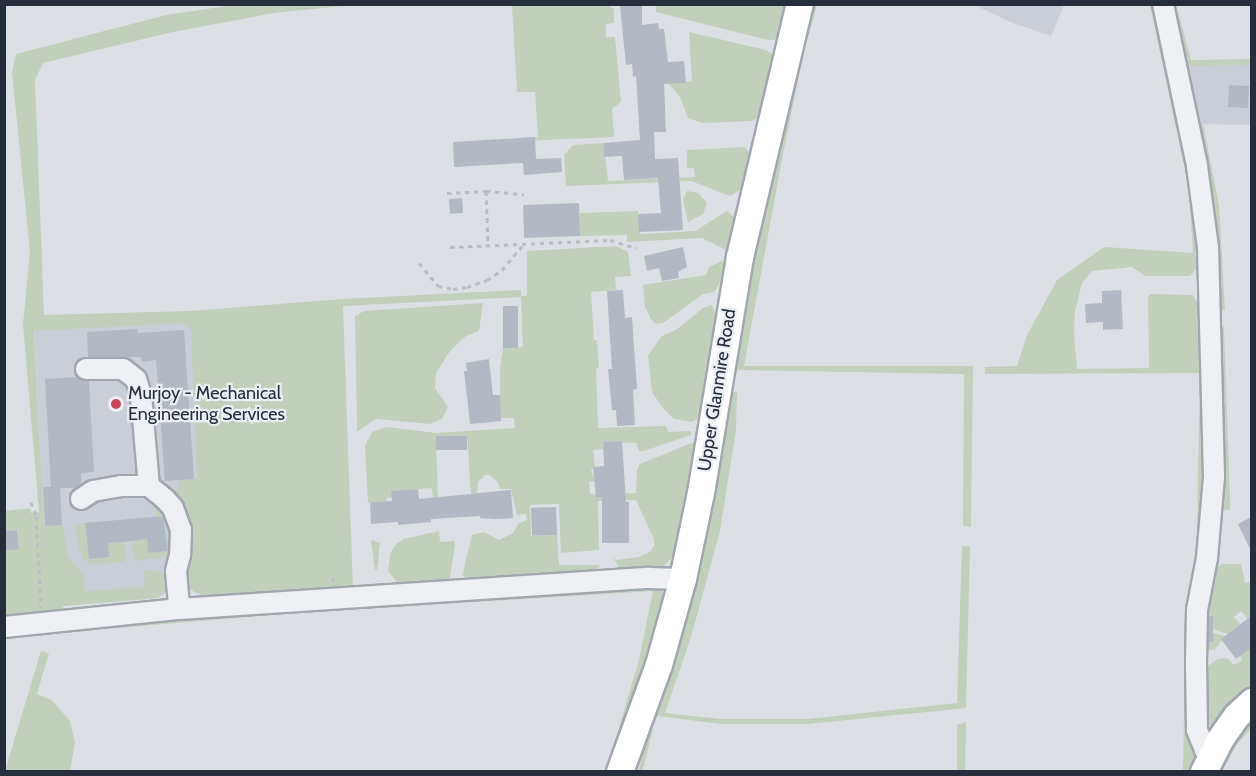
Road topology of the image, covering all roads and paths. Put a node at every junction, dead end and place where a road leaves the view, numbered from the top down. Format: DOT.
graph roads {
  1 [pos="800,4"];
  2 [pos="1163,4"];
  3 [pos="486,191"];
  4 [pos="447,193"];
  5 [pos="524,194"];
  6 [pos="523,245"];
  7 [pos="488,246"];
  8 [pos="450,248"];
  9 [pos="637,248"];
  10 [pos="419,263"];
  11 [pos="86,369"];
  12 [pos="149,486"];
  13 [pos="81,500"];
  14 [pos="31,502"];
  15 [pos="683,579"];
  16 [pos="40,604"];
  17 [pos="179,609"];
  18 [pos="4,627"];
  19 [pos="1251,702"];
  20 [pos="1208,763"];
  21 [pos="620,771"];
  1 -- 15 [label="main road, Upper Glanmire Road"];
  2 -- 20 [label="street"];
  3 -- 4 [label="path"];
  3 -- 5 [label="path"];
  3 -- 7 [label="path"];
  6 -- 7 [label="path"];
  6 -- 9 [label="path"];
  6 -- 10 [label="path"];
  7 -- 8 [label="path"];
  11 -- 12 [label="street"];
  12 -- 13 [label="street"];
  12 -- 17 [label="street"];
  14 -- 16 [label="path"];
  15 -- 17 [label="street"];
  15 -- 21 [label="main road, Upper Glanmire Road"];
  17 -- 18 [label="street"];
  19 -- 20 [label="main road"];
}
